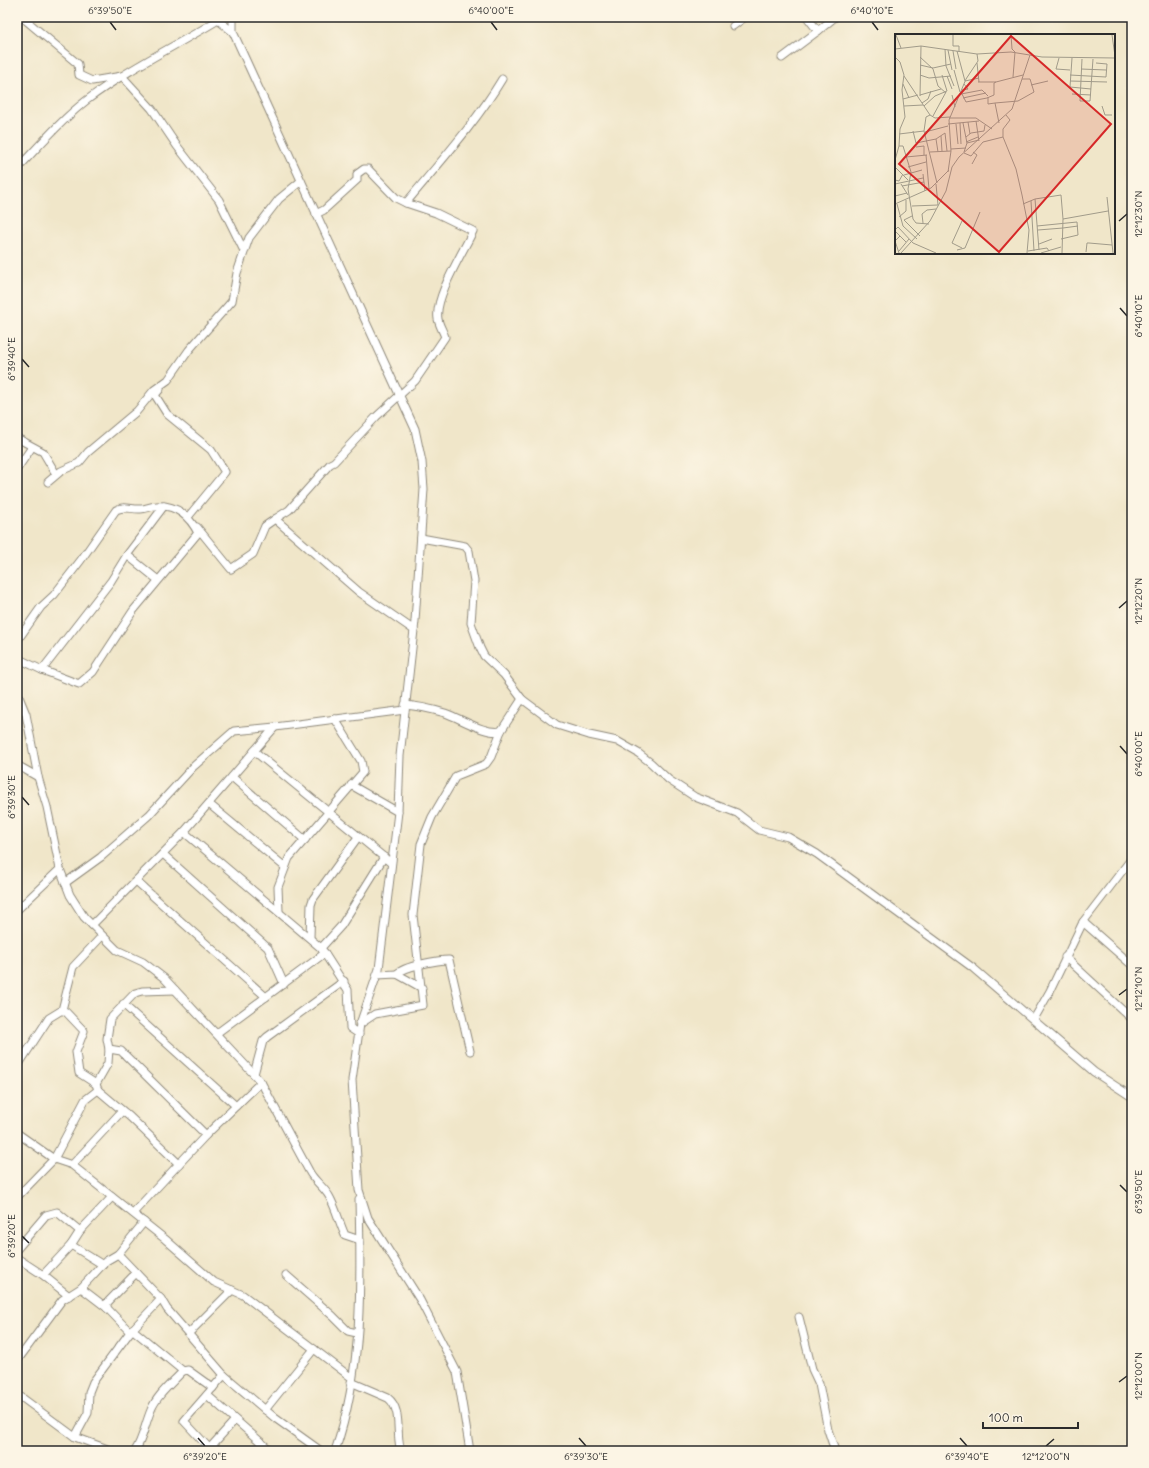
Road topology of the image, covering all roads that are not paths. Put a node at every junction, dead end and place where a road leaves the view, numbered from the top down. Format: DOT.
graph roads {
  1 [pos="22,17"];
  2 [pos="233,17"];
  3 [pos="745,17"];
  4 [pos="807,17"];
  5 [pos="835,17"];
  6 [pos="221,18"];
  7 [pos="732,26"];
  8 [pos="818,31"];
  9 [pos="233,32"];
  10 [pos="782,58"];
  11 [pos="122,76"];
  12 [pos="502,79"];
  13 [pos="17,169"];
  14 [pos="301,181"];
  15 [pos="406,203"];
  16 [pos="316,214"];
  17 [pos="244,251"];
  18 [pos="168,380"];
  19 [pos="398,395"];
  20 [pos="17,438"];
  21 [pos="32,447"];
  22 [pos="17,469"];
  23 [pos="56,474"];
  24 [pos="48,482"];
  25 [pos="164,506"];
  26 [pos="275,519"];
  27 [pos="190,520"];
  28 [pos="421,538"];
  29 [pos="127,555"];
  30 [pos="158,580"];
  31 [pos="414,630"];
  32 [pos="17,641"];
  33 [pos="17,658"];
  34 [pos="42,670"];
  35 [pos="17,692"];
  36 [pos="522,699"];
  37 [pos="405,708"];
  38 [pos="335,719"];
  39 [pos="275,727"];
  40 [pos="501,731"];
  41 [pos="254,751"];
  42 [pos="17,765"];
  43 [pos="38,777"];
  44 [pos="232,777"];
  45 [pos="351,785"];
  46 [pos="209,804"];
  47 [pos="328,812"];
  48 [pos="398,812"];
  49 [pos="184,832"];
  50 [pos="358,836"];
  51 [pos="305,840"];
  52 [pos="163,854"];
  53 [pos="384,857"];
  54 [pos="1132,858"];
  55 [pos="391,863"];
  56 [pos="285,867"];
  57 [pos="60,869"];
  58 [pos="136,881"];
  59 [pos="65,883"];
  60 [pos="17,910"];
  61 [pos="279,911"];
  62 [pos="1083,922"];
  63 [pos="92,925"];
  64 [pos="102,936"];
  65 [pos="310,937"];
  66 [pos="323,951"];
  67 [pos="1065,957"];
  68 [pos="419,965"];
  69 [pos="1132,965"];
  70 [pos="397,974"];
  71 [pos="377,975"];
  72 [pos="344,981"];
  73 [pos="284,984"];
  74 [pos="422,988"];
  75 [pos="175,990"];
  76 [pos="266,997"];
  77 [pos="123,1004"];
  78 [pos="62,1010"];
  79 [pos="1034,1019"];
  80 [pos="1132,1020"];
  81 [pos="360,1024"];
  82 [pos="217,1033"];
  83 [pos="359,1034"];
  84 [pos="109,1048"];
  85 [pos="470,1051"];
  86 [pos="17,1067"];
  87 [pos="254,1074"];
  88 [pos="261,1082"];
  89 [pos="97,1087"];
  90 [pos="1132,1097"];
  91 [pos="236,1106"];
  92 [pos="122,1111"];
  93 [pos="17,1133"];
  94 [pos="206,1135"];
  95 [pos="54,1159"];
  96 [pos="179,1164"];
  97 [pos="72,1165"];
  98 [pos="359,1190"];
  99 [pos="17,1197"];
  100 [pos="112,1197"];
  101 [pos="133,1214"];
  102 [pos="144,1222"];
  103 [pos="80,1231"];
  104 [pos="360,1240"];
  105 [pos="71,1245"];
  106 [pos="17,1249"];
  107 [pos="118,1254"];
  108 [pos="17,1258"];
  109 [pos="103,1265"];
  110 [pos="136,1273"];
  111 [pos="43,1274"];
  112 [pos="286,1275"];
  113 [pos="81,1288"];
  114 [pos="232,1290"];
  115 [pos="69,1296"];
  116 [pos="161,1299"];
  117 [pos="107,1308"];
  118 [pos="799,1317"];
  119 [pos="131,1331"];
  120 [pos="189,1333"];
  121 [pos="357,1333"];
  122 [pos="314,1349"];
  123 [pos="17,1361"];
  124 [pos="183,1371"];
  125 [pos="224,1375"];
  126 [pos="352,1380"];
  127 [pos="213,1388"];
  128 [pos="17,1394"];
  129 [pos="207,1395"];
  130 [pos="265,1410"];
  131 [pos="235,1420"];
  132 [pos="75,1437"];
  133 [pos="262,1443"];
  134 [pos="208,1450"];
  135 [pos="113,1451"];
  136 [pos="135,1451"];
  137 [pos="256,1451"];
  138 [pos="271,1451"];
  139 [pos="321,1451"];
  140 [pos="335,1451"];
  141 [pos="405,1451"];
  142 [pos="470,1451"];
  143 [pos="835,1451"];
  1 -- 11 [label="street"];
  2 -- 9 [label="street"];
  3 -- 7 [label="street"];
  4 -- 8 [label="street"];
  5 -- 8 [label="street"];
  6 -- 9 [label="street"];
  6 -- 11 [label="street"];
  8 -- 10 [label="street"];
  9 -- 14 [label="street"];
  11 -- 13 [label="street"];
  11 -- 17 [label="street"];
  12 -- 15 [label="street"];
  14 -- 16 [label="street"];
  14 -- 17 [label="street"];
  15 -- 16 [label="street"];
  15 -- 19 [label="street"];
  16 -- 19 [label="street"];
  17 -- 18 [label="street"];
  18 -- 23 [label="street"];
  18 -- 27 [label="street"];
  19 -- 26 [label="street"];
  19 -- 28 [label="street"];
  20 -- 21 [label="street"];
  21 -- 22 [label="street"];
  21 -- 23 [label="street"];
  23 -- 24 [label="street"];
  25 -- 27 [label="street"];
  25 -- 29 [label="street"];
  25 -- 32 [label="street"];
  26 -- 27 [label="street"];
  26 -- 31 [label="street"];
  27 -- 30 [label="street"];
  28 -- 31 [label="street"];
  28 -- 36 [label="street"];
  29 -- 30 [label="street"];
  29 -- 34 [label="street"];
  30 -- 34 [label="street"];
  31 -- 37 [label="street"];
  33 -- 34 [label="street"];
  35 -- 43 [label="street"];
  36 -- 40 [label="street"];
  36 -- 79 [label="street"];
  37 -- 38 [label="street"];
  37 -- 40 [label="street"];
  37 -- 48 [label="street"];
  38 -- 39 [label="street"];
  38 -- 45 [label="street"];
  39 -- 41 [label="street"];
  39 -- 59 [label="street"];
  40 -- 68 [label="street"];
  41 -- 44 [label="street"];
  41 -- 47 [label="street"];
  42 -- 43 [label="street"];
  43 -- 57 [label="street"];
  44 -- 46 [label="street"];
  44 -- 51 [label="street"];
  45 -- 47 [label="street"];
  45 -- 48 [label="street"];
  46 -- 49 [label="street"];
  46 -- 56 [label="street"];
  47 -- 50 [label="street"];
  47 -- 51 [label="street"];
  48 -- 55 [label="street"];
  49 -- 52 [label="street"];
  49 -- 61 [label="street"];
  50 -- 53 [label="street"];
  50 -- 65 [label="street"];
  51 -- 56 [label="street"];
  52 -- 58 [label="street"];
  52 -- 73 [label="street"];
  53 -- 55 [label="street"];
  53 -- 66 [label="street"];
  54 -- 62 [label="street"];
  55 -- 71 [label="street"];
  56 -- 61 [label="street"];
  57 -- 59 [label="street"];
  57 -- 60 [label="street"];
  58 -- 63 [label="street"];
  58 -- 76 [label="street"];
  59 -- 63 [label="street"];
  61 -- 65 [label="street"];
  62 -- 67 [label="street"];
  62 -- 69 [label="street"];
  63 -- 64 [label="street"];
  64 -- 75 [label="street"];
  64 -- 78 [label="street"];
  65 -- 66 [label="street"];
  66 -- 72 [label="street"];
  66 -- 73 [label="street"];
  67 -- 79 [label="street"];
  67 -- 80 [label="street"];
  68 -- 70 [label="street"];
  68 -- 74 [label="street"];
  68 -- 85 [label="street"];
  70 -- 71 [label="street"];
  70 -- 74 [label="street"];
  71 -- 81 [label="street"];
  72 -- 83 [label="street"];
  72 -- 87 [label="street"];
  73 -- 76 [label="street"];
  74 -- 81 [label="street"];
  75 -- 77 [label="street"];
  75 -- 82 [label="street"];
  76 -- 82 [label="street"];
  77 -- 84 [label="street"];
  77 -- 91 [label="street"];
  78 -- 86 [label="street"];
  78 -- 89 [label="street"];
  79 -- 90 [label="street"];
  81 -- 83 [label="street"];
  82 -- 87 [label="street"];
  83 -- 98 [label="street"];
  84 -- 89 [label="street"];
  84 -- 94 [label="street"];
  87 -- 88 [label="street"];
  88 -- 91 [label="street"];
  88 -- 104 [label="street"];
  89 -- 92 [label="street"];
  89 -- 95 [label="street"];
  91 -- 94 [label="street"];
  92 -- 96 [label="street"];
  92 -- 97 [label="street"];
  93 -- 95 [label="street"];
  94 -- 96 [label="street"];
  95 -- 97 [label="street"];
  95 -- 99 [label="street"];
  96 -- 101 [label="street"];
  97 -- 100 [label="street"];
  98 -- 104 [label="street"];
  98 -- 142 [label="street"];
  100 -- 101 [label="street"];
  100 -- 103 [label="street"];
  101 -- 102 [label="street"];
  102 -- 107 [label="street"];
  102 -- 114 [label="street"];
  103 -- 105 [label="street"];
  103 -- 106 [label="street"];
  104 -- 121 [label="street"];
  105 -- 109 [label="street"];
  105 -- 111 [label="street"];
  107 -- 109 [label="street"];
  107 -- 110 [label="street"];
  108 -- 111 [label="street"];
  109 -- 113 [label="street"];
  110 -- 116 [label="street"];
  110 -- 117 [label="street"];
  111 -- 115 [label="street"];
  112 -- 121 [label="street"];
  113 -- 115 [label="street"];
  113 -- 117 [label="street"];
  114 -- 120 [label="street"];
  114 -- 122 [label="street"];
  115 -- 123 [label="street"];
  116 -- 119 [label="street"];
  116 -- 120 [label="street"];
  117 -- 119 [label="street"];
  118 -- 143 [label="street"];
  119 -- 124 [label="street"];
  119 -- 132 [label="street"];
  120 -- 125 [label="street"];
  121 -- 126 [label="street"];
  122 -- 126 [label="street"];
  122 -- 130 [label="street"];
  124 -- 127 [label="street"];
  124 -- 136 [label="street"];
  125 -- 127 [label="street"];
  125 -- 130 [label="street"];
  126 -- 140 [label="street"];
  126 -- 141 [label="street"];
  127 -- 129 [label="street"];
  128 -- 132 [label="street"];
  129 -- 131 [label="street"];
  129 -- 134 [label="street"];
  130 -- 139 [label="street"];
  131 -- 133 [label="street"];
  131 -- 134 [label="street"];
  132 -- 135 [label="street"];
  133 -- 137 [label="street"];
  133 -- 138 [label="street"];
}
